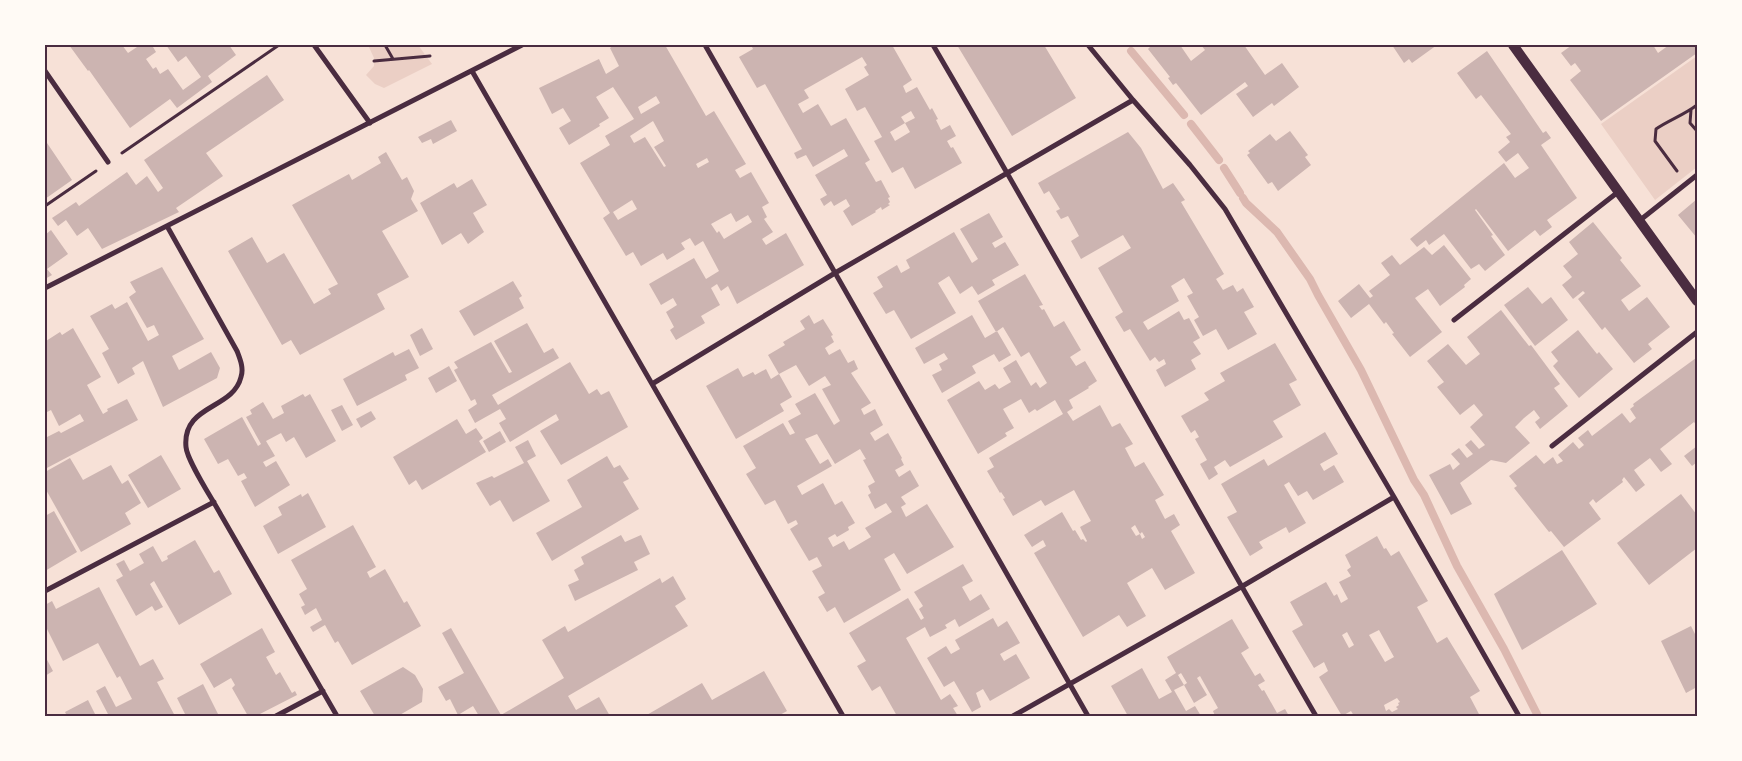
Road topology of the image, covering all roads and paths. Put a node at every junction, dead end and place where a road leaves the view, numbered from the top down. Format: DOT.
graph roads {
  1 [pos="279,45"];
  2 [pos="314,45"];
  3 [pos="385,45"];
  4 [pos="522,45"];
  5 [pos="705,45"];
  6 [pos="933,45"];
  7 [pos="1088,45"];
  8 [pos="1513,45"];
  9 [pos="430,56"];
  10 [pos="393,59"];
  11 [pos="374,61"];
  12 [pos="45,71"];
  13 [pos="472,71"];
  14 [pos="1133,100"];
  15 [pos="1697,106"];
  16 [pos="1691,110"];
  17 [pos="370,123"];
  18 [pos="1697,131"];
  19 [pos="108,162"];
  20 [pos="1008,174"];
  21 [pos="1697,175"];
  22 [pos="1688,182"];
  23 [pos="1618,192"];
  24 [pos="45,206"];
  25 [pos="1639,221"];
  26 [pos="168,226"];
  27 [pos="835,273"];
  28 [pos="45,288"];
  29 [pos="1697,301"];
  30 [pos="1454,320"];
  31 [pos="1697,332"];
  32 [pos="652,384"];
  33 [pos="1552,446"];
  34 [pos="1394,497"];
  35 [pos="214,502"];
  36 [pos="1241,587"];
  37 [pos="45,591"];
  38 [pos="1069,683"];
  39 [pos="323,691"];
  40 [pos="276,716"];
  41 [pos="337,716"];
  42 [pos="843,716"];
  43 [pos="1013,716"];
  44 [pos="1088,716"];
  45 [pos="1316,716"];
  46 [pos="1519,716"];
  1 -- 19 [label="path"];
  2 -- 17 [label="street"];
  3 -- 10 [label="path"];
  4 -- 13 [label="street"];
  5 -- 27 [label="street"];
  6 -- 20 [label="street"];
  7 -- 14 [label="street"];
  8 -- 23 [label="main road"];
  9 -- 10 [label="path"];
  10 -- 11 [label="path"];
  12 -- 19 [label="street"];
  13 -- 17 [label="street"];
  13 -- 32 [label="street"];
  14 -- 20 [label="street"];
  14 -- 34 [label="street"];
  15 -- 16 [label="path"];
  16 -- 18 [label="path"];
  16 -- 22 [label="path"];
  17 -- 26 [label="street"];
  19 -- 24 [label="path"];
  20 -- 27 [label="street"];
  20 -- 36 [label="street"];
  21 -- 22 [label="street"];
  22 -- 25 [label="street"];
  23 -- 25 [label="main road"];
  23 -- 30 [label="street"];
  25 -- 29 [label="main road"];
  26 -- 28 [label="street"];
  26 -- 35 [label="street"];
  27 -- 32 [label="street"];
  27 -- 38 [label="street"];
  31 -- 33 [label="street"];
  32 -- 42 [label="street"];
  34 -- 36 [label="street"];
  34 -- 46 [label="street"];
  35 -- 37 [label="street"];
  35 -- 39 [label="street"];
  36 -- 38 [label="street"];
  36 -- 45 [label="street"];
  38 -- 43 [label="street"];
  38 -- 44 [label="street"];
  39 -- 40 [label="street"];
  39 -- 41 [label="street"];
}
